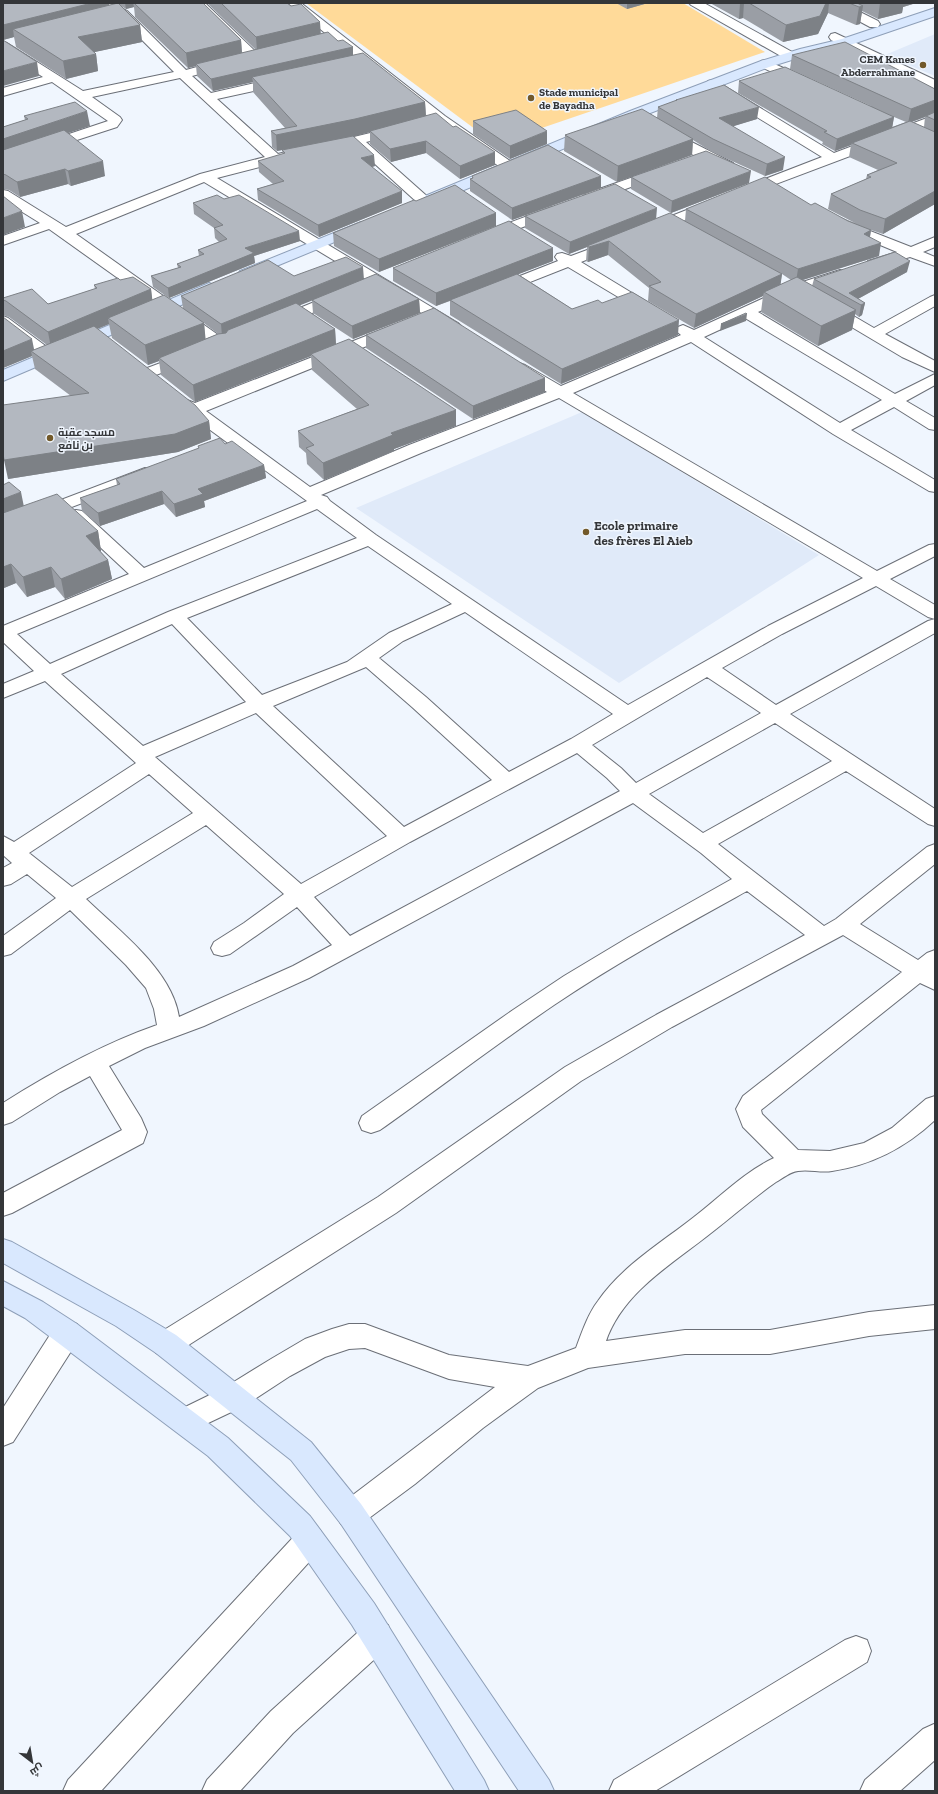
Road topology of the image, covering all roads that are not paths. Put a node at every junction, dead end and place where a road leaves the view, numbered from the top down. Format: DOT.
graph roads {
  1 [pos="104,3"];
  2 [pos="198,3"];
  3 [pos="294,3"];
  4 [pos="695,3"];
  5 [pos="833,3"];
  6 [pos="935,4"];
  7 [pos="138,10"];
  8 [pos="935,12"];
  9 [pos="123,14"];
  10 [pos="108,18"];
  11 [pos="874,24"];
  12 [pos="337,37"];
  13 [pos="835,37"];
  14 [pos="322,40"];
  15 [pos="18,41"];
  16 [pos="846,42"];
  17 [pos="3,46"];
  18 [pos="268,52"];
  19 [pos="804,52"];
  20 [pos="253,56"];
  21 [pos="790,56"];
  22 [pos="367,62"];
  23 [pos="765,64"];
  24 [pos="352,65"];
  25 [pos="183,74"];
  26 [pos="53,78"];
  27 [pos="291,79"];
  28 [pos="712,84"];
  29 [pos="935,85"];
  30 [pos="815,87"];
  31 [pos="3,92"];
  32 [pos="81,95"];
  33 [pos="208,98"];
  34 [pos="635,114"];
  35 [pos="440,119"];
  36 [pos="935,119"];
  37 [pos="425,123"];
  38 [pos="895,123"];
  39 [pos="410,127"];
  40 [pos="909,130"];
  41 [pos="922,136"];
  42 [pos="357,141"];
  43 [pos="319,149"];
  44 [pos="548,149"];
  45 [pos="296,154"];
  46 [pos="706,156"];
  47 [pos="562,157"];
  48 [pos="274,158"];
  49 [pos="833,158"];
  50 [pos="3,160"];
  51 [pos="685,163"];
  52 [pos="508,166"];
  53 [pos="671,168"];
  54 [pos="739,171"];
  55 [pos="205,177"];
  56 [pos="602,180"];
  57 [pos="615,188"];
  58 [pos="5,197"];
  59 [pos="633,199"];
  60 [pos="424,201"];
  61 [pos="577,202"];
  62 [pos="410,207"];
  63 [pos="562,207"];
  64 [pos="664,217"];
  65 [pos="832,219"];
  66 [pos="374,221"];
  67 [pos="504,222"];
  68 [pos="51,224"];
  69 [pos="684,229"];
  70 [pos="65,233"];
  71 [pos="530,238"];
  72 [pos="3,241"];
  73 [pos="935,241"];
  74 [pos="473,242"];
  75 [pos="317,244"];
  76 [pos="550,250"];
  77 [pos="912,252"];
  78 [pos="570,262"];
  79 [pos="935,262"];
  80 [pos="372,283"];
  81 [pos="801,292"];
  82 [pos="485,295"];
  83 [pos="935,300"];
  84 [pos="167,306"];
  85 [pos="442,312"];
  86 [pos="747,312"];
  87 [pos="3,321"];
  88 [pos="264,327"];
  89 [pos="874,334"];
  90 [pos="468,335"];
  91 [pos="693,336"];
  92 [pos="49,356"];
  93 [pos="508,360"];
  94 [pos="935,367"];
  95 [pos="3,376"];
  96 [pos="935,379"];
  97 [pos="561,392"];
  98 [pos="894,399"];
  99 [pos="193,410"];
  100 [pos="935,425"];
  101 [pos="839,430"];
  102 [pos="159,468"];
  103 [pos="935,487"];
  104 [pos="315,498"];
  105 [pos="64,505"];
  106 [pos="3,528"];
  107 [pos="370,538"];
  108 [pos="935,549"];
  109 [pos="142,576"];
  110 [pos="877,579"];
  111 [pos="467,604"];
  112 [pos="935,613"];
  113 [pos="175,616"];
  114 [pos="935,625"];
  115 [pos="3,632"];
  116 [pos="366,658"];
  117 [pos="708,668"];
  118 [pos="48,672"];
  119 [pos="3,692"];
  120 [pos="259,704"];
  121 [pos="627,714"];
  122 [pos="777,715"];
  123 [pos="578,744"];
  124 [pos="145,760"];
  125 [pos="847,762"];
  126 [pos="508,782"];
  127 [pos="634,794"];
  128 [pos="208,814"];
  129 [pos="935,819"];
  130 [pos="402,838"];
  131 [pos="702,843"];
  132 [pos="935,852"];
  133 [pos="14,854"];
  134 [pos="3,878"];
  135 [pos="748,880"];
  136 [pos="299,895"];
  137 [pos="71,898"];
  138 [pos="844,925"];
  139 [pos="823,937"];
  140 [pos="6,941"];
  141 [pos="347,947"];
  142 [pos="222,948"];
  143 [pos="930,970"];
  144 [pos="169,1029"];
  145 [pos="95,1063"];
  146 [pos="935,1106"];
  147 [pos="3,1115"];
  148 [pos="371,1122"];
  149 [pos="793,1161"];
  150 [pos="3,1205"];
  151 [pos="3,1250"];
  152 [pos="3,1293"];
  153 [pos="935,1317"];
  154 [pos="67,1333"];
  155 [pos="166,1344"];
  156 [pos="587,1356"];
  157 [pos="528,1379"];
  158 [pos="233,1397"];
  159 [pos="185,1421"];
  160 [pos="3,1433"];
  161 [pos="351,1514"];
  162 [pos="310,1540"];
  163 [pos="377,1636"];
  164 [pos="856,1651"];
  165 [pos="934,1740"];
  166 [pos="79,1791"];
  167 [pos="218,1791"];
  168 [pos="473,1791"];
  169 [pos="538,1791"];
  170 [pos="625,1791"];
  171 [pos="876,1791"];
  1 -- 9 [label="street"];
  2 -- 20 [label="street"];
  3 -- 12 [label="street"];
  4 -- 21 [label="street"];
  5 -- 11 [label="street"];
  6 -- 11 [label="main road"];
  7 -- 9 [label="street"];
  8 -- 16 [label="main road"];
  9 -- 10 [label="street"];
  9 -- 25 [label="street"];
  11 -- 13 [label="main road"];
  12 -- 14 [label="street"];
  12 -- 22 [label="street"];
  13 -- 16 [label="street"];
  13 -- 19 [label="main road"];
  15 -- 17 [label="street"];
  16 -- 19 [label="main road"];
  16 -- 29 [label="street"];
  17 -- 26 [label="street"];
  18 -- 20 [label="street"];
  19 -- 21 [label="main road"];
  20 -- 25 [label="street"];
  21 -- 23 [label="main road"];
  22 -- 24 [label="street"];
  22 -- 35 [label="street"];
  23 -- 28 [label="main road"];
  23 -- 30 [label="street"];
  25 -- 32 [label="street"];
  25 -- 33 [label="street"];
  26 -- 31 [label="street"];
  26 -- 32 [label="street"];
  27 -- 33 [label="street"];
  28 -- 34 [label="main road"];
  28 -- 49 [label="street"];
  32 -- 50 [label="street"];
  33 -- 48 [label="street"];
  34 -- 44 [label="main road"];
  34 -- 46 [label="street"];
  35 -- 37 [label="street"];
  35 -- 52 [label="street"];
  36 -- 40 [label="street"];
  38 -- 40 [label="street"];
  39 -- 42 [label="street"];
  40 -- 41 [label="street"];
  40 -- 49 [label="street"];
  42 -- 43 [label="street"];
  42 -- 60 [label="street"];
  44 -- 47 [label="street"];
  44 -- 52 [label="main road"];
  45 -- 48 [label="street"];
  46 -- 51 [label="street"];
  46 -- 54 [label="street"];
  48 -- 55 [label="street"];
  49 -- 64 [label="street"];
  52 -- 60 [label="main road"];
  53 -- 57 [label="street"];
  55 -- 70 [label="street"];
  55 -- 75 [label="street"];
  56 -- 57 [label="street"];
  57 -- 59 [label="street"];
  57 -- 61 [label="street"];
  58 -- 68 [label="street"];
  60 -- 62 [label="main road"];
  63 -- 67 [label="street"];
  64 -- 69 [label="street"];
  64 -- 78 [label="street"];
  65 -- 77 [label="street"];
  66 -- 75 [label="main road"];
  67 -- 71 [label="street"];
  67 -- 74 [label="street"];
  68 -- 70 [label="street"];
  68 -- 72 [label="street"];
  70 -- 84 [label="street"];
  73 -- 77 [label="street"];
  75 -- 80 [label="street"];
  75 -- 84 [label="main road"];
  76 -- 78 [label="street"];
  77 -- 79 [label="street"];
  77 -- 81 [label="street"];
  78 -- 82 [label="street"];
  78 -- 91 [label="street"];
  80 -- 85 [label="street"];
  80 -- 88 [label="street"];
  81 -- 86 [label="street"];
  81 -- 89 [label="street"];
  83 -- 89 [label="street"];
  84 -- 92 [label="main road"];
  84 -- 99 [label="street"];
  85 -- 90 [label="street"];
  85 -- 99 [label="street"];
  86 -- 91 [label="street"];
  86 -- 98 [label="street"];
  87 -- 92 [label="street"];
  89 -- 94 [label="street"];
  91 -- 97 [label="street"];
  91 -- 101 [label="street"];
  92 -- 95 [label="main road"];
  93 -- 97 [label="street"];
  96 -- 98 [label="street"];
  97 -- 104 [label="street"];
  97 -- 110 [label="street"];
  98 -- 100 [label="street"];
  98 -- 101 [label="street"];
  99 -- 104 [label="street"];
  101 -- 103 [label="street"];
  102 -- 105 [label="street"];
  104 -- 107 [label="street"];
  104 -- 109 [label="street"];
  105 -- 106 [label="street"];
  105 -- 109 [label="street"];
  107 -- 111 [label="street"];
  107 -- 113 [label="street"];
  108 -- 110 [label="street"];
  109 -- 115 [label="street"];
  110 -- 112 [label="street"];
  110 -- 117 [label="street"];
  111 -- 116 [label="street"];
  111 -- 121 [label="street"];
  113 -- 118 [label="street"];
  113 -- 120 [label="street"];
  114 -- 122 [label="street"];
  115 -- 118 [label="street"];
  116 -- 120 [label="street"];
  116 -- 126 [label="street"];
  117 -- 121 [label="street"];
  117 -- 122 [label="street"];
  118 -- 119 [label="street"];
  118 -- 124 [label="street"];
  120 -- 124 [label="street"];
  120 -- 130 [label="street"];
  121 -- 123 [label="street"];
  122 -- 125 [label="street"];
  122 -- 127 [label="street"];
  123 -- 126 [label="street"];
  123 -- 127 [label="street"];
  124 -- 128 [label="street"];
  124 -- 133 [label="street"];
  125 -- 129 [label="street"];
  125 -- 131 [label="street"];
  126 -- 130 [label="street"];
  127 -- 131 [label="street"];
  127 -- 141 [label="street"];
  128 -- 136 [label="street"];
  128 -- 137 [label="street"];
  130 -- 136 [label="street"];
  131 -- 135 [label="street"];
  132 -- 138 [label="street"];
  133 -- 134 [label="street"];
  133 -- 137 [label="street"];
  135 -- 139 [label="street"];
  135 -- 148 [label="street"];
  136 -- 141 [label="street"];
  136 -- 142 [label="street"];
  137 -- 140 [label="street"];
  137 -- 144 [label="street"];
  138 -- 139 [label="street"];
  138 -- 143 [label="street"];
  139 -- 155 [label="street"];
  141 -- 144 [label="street"];
  143 -- 149 [label="street"];
  144 -- 145 [label="street"];
  145 -- 147 [label="street"];
  145 -- 150 [label="street"];
  146 -- 149 [label="street"];
  149 -- 156 [label="street"];
  151 -- 155 [label="main road"];
  152 -- 154 [label="main road"];
  153 -- 156 [label="street"];
  154 -- 159 [label="main road"];
  154 -- 160 [label="street"];
  155 -- 158 [label="main road"];
  156 -- 157 [label="street"];
  157 -- 158 [label="street"];
  157 -- 161 [label="street"];
  158 -- 159 [label="street"];
  158 -- 161 [label="main road"];
  159 -- 162 [label="main road"];
  161 -- 169 [label="main road"];
  162 -- 163 [label="main road"];
  162 -- 166 [label="street"];
  163 -- 167 [label="street"];
  163 -- 168 [label="main road"];
  164 -- 170 [label="street"];
  165 -- 171 [label="street"];
}
